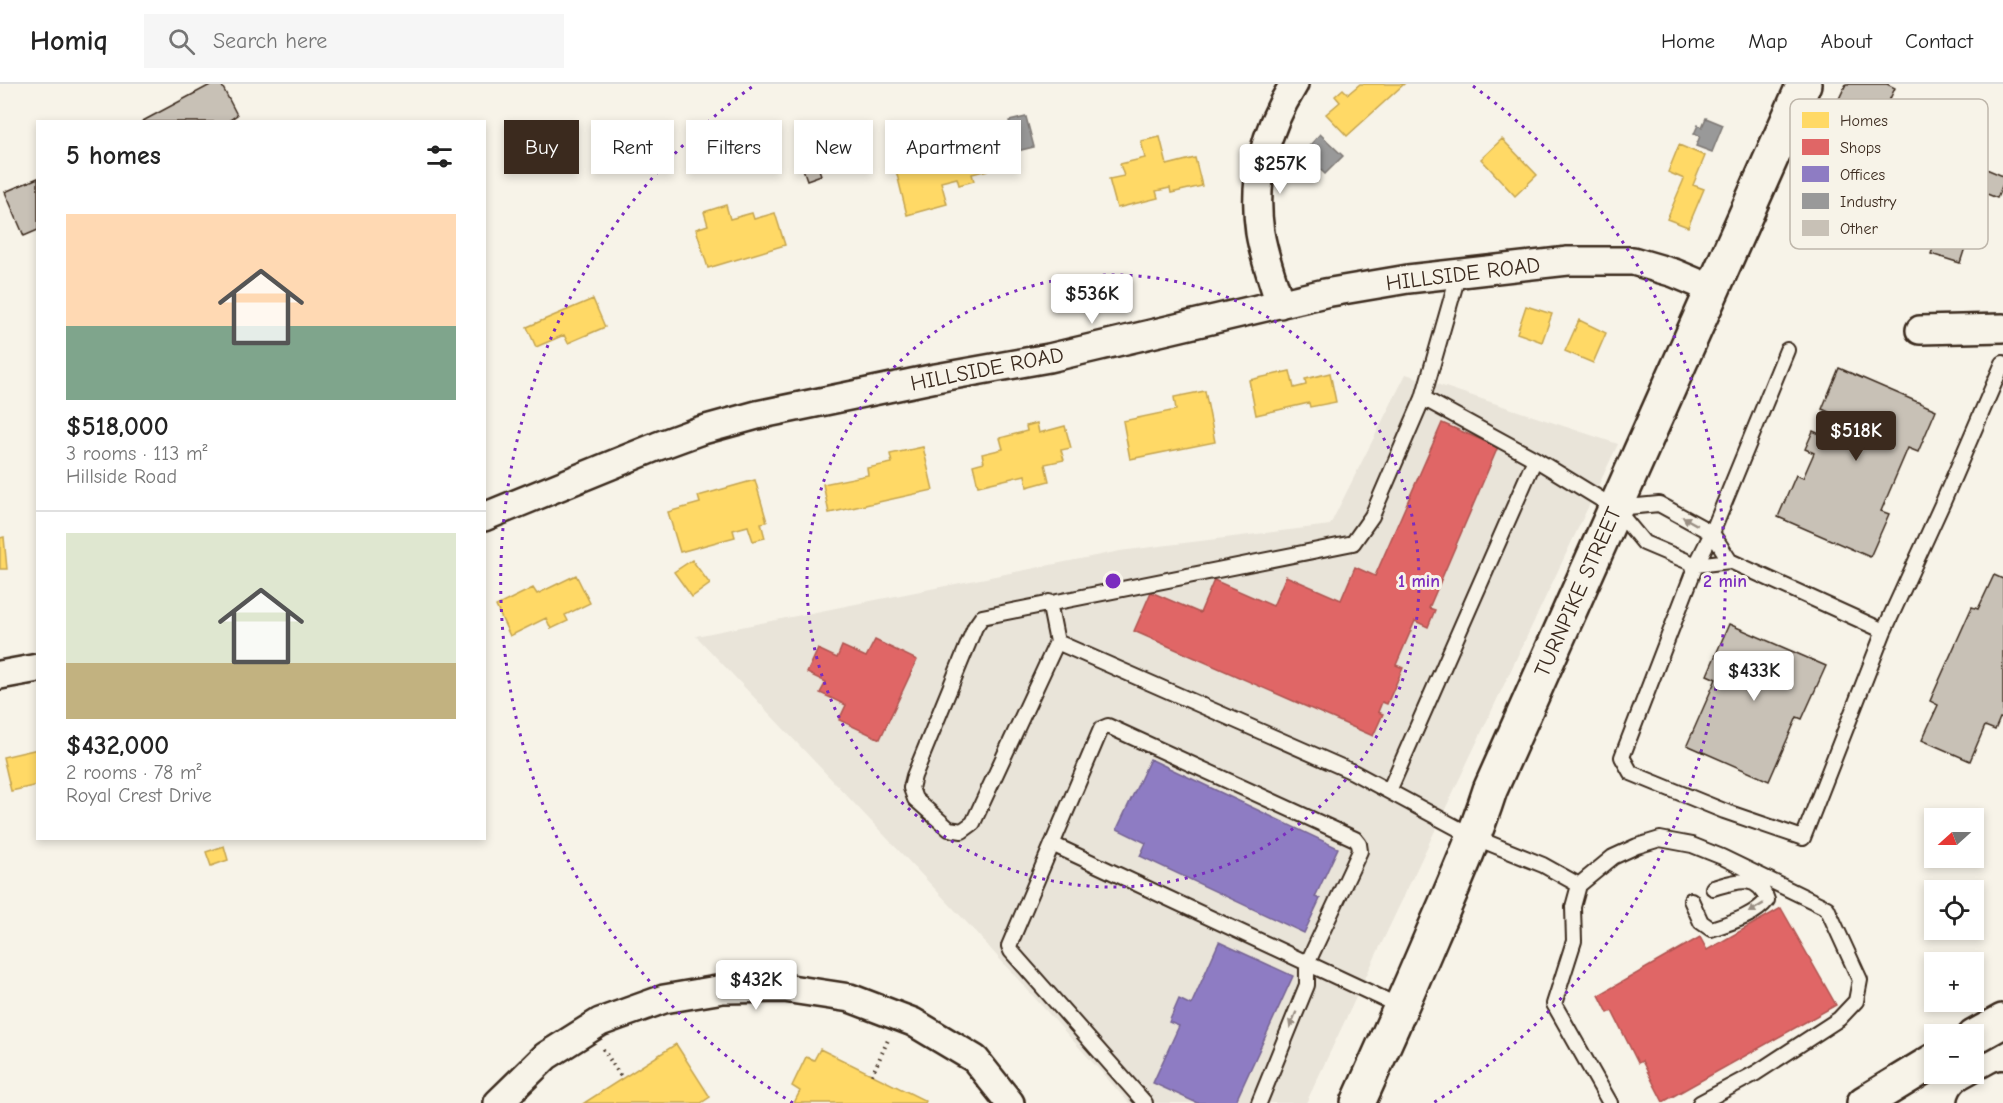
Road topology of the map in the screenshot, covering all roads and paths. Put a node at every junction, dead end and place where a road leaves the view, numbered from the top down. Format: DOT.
graph roads {
  1 [pos="1294,84"];
  2 [pos="1804,84"];
  3 [pos="1797,99"];
  4 [pos="1790,116"];
  5 [pos="1460,272"];
  6 [pos="1713,289"];
  7 [pos="1280,304"];
  8 [pos="2003,328"];
  9 [pos="1920,330"];
  10 [pos="1787,350"];
  11 [pos="2003,363"];
  12 [pos="1423,398"];
  13 [pos="1535,459"];
  14 [pos="1615,508"];
  15 [pos="486,517"];
  16 [pos="1712,533"];
  17 [pos="1730,561"];
  18 [pos="1696,565"];
  19 [pos="1049,602"];
  20 [pos="1884,631"];
  21 [pos="1057,642"];
  22 [pos="36,668"];
  23 [pos="0,675"];
  24 [pos="1389,792"];
  25 [pos="1474,837"];
  26 [pos="1052,844"];
  27 [pos="1579,885"];
  28 [pos="1713,888"];
  29 [pos="1691,900"];
  30 [pos="1307,964"];
  31 [pos="1402,1008"];
  32 [pos="898,1016"];
  33 [pos="2003,1021"];
  34 [pos="590,1028"];
  35 [pos="1984,1031"];
  36 [pos="1924,1067"];
  37 [pos="872,1075"];
  38 [pos="622,1078"];
  39 [pos="2003,1088"];
  40 [pos="498,1103"];
  41 [pos="1010,1103"];
  42 [pos="1145,1103"];
  43 [pos="1259,1103"];
  44 [pos="1358,1103"];
  45 [pos="1610,1103"];
  46 [pos="1700,1103"];
  47 [pos="1864,1103"];
  48 [pos="1976,1103"];
  1 -- 7 [label="street"];
  2 -- 3 [label="main road, TURNPIKE STREET"];
  4 -- 6 [label="main road, TURNPIKE STREET"];
  5 -- 6 [label="street, HILLSIDE ROAD"];
  5 -- 7 [label="street, HILLSIDE ROAD"];
  5 -- 12 [label="lane"];
  6 -- 14 [label="main road, TURNPIKE STREET"];
  7 -- 15 [label="street, HILLSIDE ROAD"];
  8 -- 9 [label="street"];
  10 -- 16 [label="lane"];
  11 -- 20 [label="lane"];
  12 -- 13 [label="lane"];
  12 -- 19 [label="lane"];
  13 -- 14 [label="lane"];
  13 -- 24 [label="lane"];
  16 -- 14 [label="lane, one-way"];
  14 -- 18 [label="lane"];
  14 -- 25 [label="main road, TURNPIKE STREET"];
  16 -- 17 [label="lane"];
  16 -- 18 [label="lane"];
  17 -- 18 [label="lane"];
  17 -- 20 [label="lane"];
  18 -- 20 [label="lane"];
  19 -- 21 [label="lane"];
  19 -- 21 [label="lane"];
  21 -- 24 [label="lane"];
  22 -- 23 [label="street"];
  24 -- 25 [label="lane"];
  25 -- 27 [label="lane"];
  25 -- 31 [label="main road, TURNPIKE STREET"];
  26 -- 30 [label="lane"];
  26 -- 30 [label="lane"];
  26 -- 42 [label="lane"];
  27 -- 45 [label="lane"];
  27 -- 46 [label="lane"];
  28 -- 29 [label="lane, one-way"];
  30 -- 31 [label="lane"];
  30 -- 43 [label="lane, one-way"];
  31 -- 44 [label="main road, TURNPIKE STREET"];
  32 -- 34 [label="street"];
  32 -- 37 [label="path"];
  32 -- 41 [label="street"];
  33 -- 35 [label="main road"];
  34 -- 38 [label="path"];
  34 -- 40 [label="street"];
  36 -- 47 [label="main road"];
  39 -- 48 [label="main road"];
}
